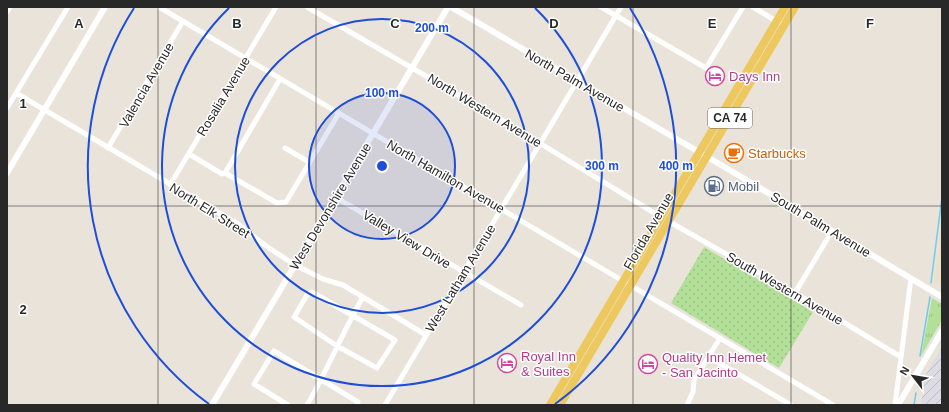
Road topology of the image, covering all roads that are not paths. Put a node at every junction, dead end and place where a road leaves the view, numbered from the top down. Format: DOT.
graph roads {
  1 [pos="10,7"];
  2 [pos="68,7"];
  3 [pos="105,7"];
  4 [pos="159,7"];
  5 [pos="276,7"];
  6 [pos="307,7"];
  7 [pos="449,7"];
  8 [pos="601,7"];
  9 [pos="622,7"];
  10 [pos="743,7"];
  11 [pos="753,7"];
  12 [pos="785,7"];
  13 [pos="795,7"];
  14 [pos="7,12"];
  15 [pos="616,16"];
  16 [pos="183,21"];
  17 [pos="777,21"];
  18 [pos="784,26"];
  19 [pos="246,58"];
  20 [pos="412,67"];
  21 [pos="279,81"];
  22 [pos="577,81"];
  23 [pos="16,93"];
  24 [pos="7,108"];
  25 [pos="44,110"];
  26 [pos="339,113"];
  27 [pos="373,133"];
  28 [pos="540,143"];
  29 [pos="108,148"];
  30 [pos="285,148"];
  31 [pos="189,154"];
  32 [pos="703,154"];
  33 [pos="309,162"];
  34 [pos="7,173"];
  35 [pos="225,173"];
  36 [pos="170,185"];
  37 [pos="335,197"];
  38 [pos="501,209"];
  39 [pos="665,219"];
  40 [pos="832,231"];
  41 [pos="295,265"];
  42 [pos="463,272"];
  43 [pos="911,278"];
  44 [pos="627,283"];
  45 [pos="795,293"];
  46 [pos="362,297"];
  47 [pos="942,297"];
  48 [pos="521,305"];
  49 [pos="352,315"];
  50 [pos="942,331"];
  51 [pos="426,335"];
  52 [pos="720,338"];
  53 [pos="337,346"];
  54 [pos="709,357"];
  55 [pos="901,357"];
  56 [pos="321,380"];
  57 [pos="212,405"];
  58 [pos="288,405"];
  59 [pos="307,405"];
  60 [pos="356,405"];
  61 [pos="385,405"];
  62 [pos="550,405"];
  63 [pos="560,405"];
  64 [pos="687,405"];
  65 [pos="791,405"];
  66 [pos="833,405"];
  67 [pos="895,405"];
  68 [pos="898,405"];
  1 -- 14 [label="street"];
  2 -- 23 [label="street"];
  3 -- 25 [label="street"];
  4 -- 16 [label="street, North Hamilton Avenue"];
  5 -- 19 [label="street, Rosalia Avenue"];
  6 -- 20 [label="street, North Western Avenue"];
  7 -- 20 [label="street, West Devonshire Avenue"];
  7 -- 22 [label="street, North Palm Avenue"];
  8 -- 15 [label="street"];
  9 -- 15 [label="street, West Latham Avenue"];
  10 -- 15 [label="street"];
  11 -- 17 [label="street"];
  12 -- 17 [label="main road, Florida Avenue"];
  13 -- 18 [label="main road, Florida Avenue / CA 74"];
  15 -- 22 [label="street, West Latham Avenue"];
  16 -- 19 [label="street, North Hamilton Avenue"];
  16 -- 29 [label="street, Valencia Avenue"];
  17 -- 18 [label="street"];
  17 -- 32 [label="main road, Florida Avenue"];
  18 -- 32 [label="main road, Florida Avenue / CA 74"];
  19 -- 21 [label="street, North Hamilton Avenue"];
  19 -- 31 [label="street, Rosalia Avenue"];
  20 -- 27 [label="street, West Devonshire Avenue"];
  20 -- 28 [label="street, North Western Avenue"];
  21 -- 26 [label="street, North Hamilton Avenue"];
  21 -- 35 [label="street"];
  22 -- 28 [label="street, West Latham Avenue"];
  22 -- 32 [label="street, North Palm Avenue"];
  23 -- 24 [label="street"];
  23 -- 25 [label="street, North Elk Street"];
  25 -- 29 [label="street, North Elk Street"];
  25 -- 34 [label="street"];
  26 -- 27 [label="street, North Hamilton Avenue"];
  26 -- 33 [label="street"];
  27 -- 37 [label="street, West Devonshire Avenue"];
  27 -- 38 [label="street, North Hamilton Avenue"];
  28 -- 38 [label="street, West Latham Avenue"];
  28 -- 39 [label="street, North Western Avenue"];
  29 -- 36 [label="street, North Elk Street"];
  30 -- 33 [label="street"];
  31 -- 35 [label="street"];
  31 -- 36 [label="street, Rosalia Avenue"];
  32 -- 39 [label="main road, Florida Avenue / CA 74"];
  32 -- 40 [label="street, South Palm Avenue"];
  33 -- 35 [label="street"];
  36 -- 41 [label="street, North Elk Street"];
  37 -- 41 [label="street, West Devonshire Avenue"];
  37 -- 42 [label="street, Valley View Drive"];
  38 -- 42 [label="street, West Latham Avenue"];
  38 -- 44 [label="street, North Hamilton Avenue"];
  39 -- 44 [label="main road, Florida Avenue / CA 74"];
  39 -- 45 [label="street, South Western Avenue"];
  40 -- 43 [label="street, South Palm Avenue"];
  40 -- 45 [label="street"];
  41 -- 46 [label="street, North Elk Street"];
  41 -- 57 [label="street, West Devonshire Avenue"];
  42 -- 48 [label="street, Valley View Drive"];
  42 -- 51 [label="street, West Latham Avenue"];
  43 -- 47 [label="street, South Palm Avenue"];
  43 -- 55 [label="street"];
  44 -- 52 [label="street, North Hamilton Avenue"];
  44 -- 62 [label="main road, Florida Avenue"];
  44 -- 63 [label="main road, Florida Avenue / CA 74"];
  45 -- 55 [label="street, South Western Avenue"];
  46 -- 49 [label="street"];
  46 -- 51 [label="street, North Elk Street"];
  49 -- 53 [label="street"];
  49 -- 53 [label="street"];
  49 -- 53 [label="street"];
  50 -- 68 [label="street"];
  51 -- 61 [label="street, West Latham Avenue"];
  52 -- 54 [label="street"];
  52 -- 66 [label="street, North Hamilton Avenue"];
  53 -- 56 [label="street"];
  54 -- 64 [label="street"];
  54 -- 65 [label="street"];
  55 -- 67 [label="street"];
  56 -- 58 [label="street"];
  56 -- 59 [label="street"];
  56 -- 60 [label="street"];
}
